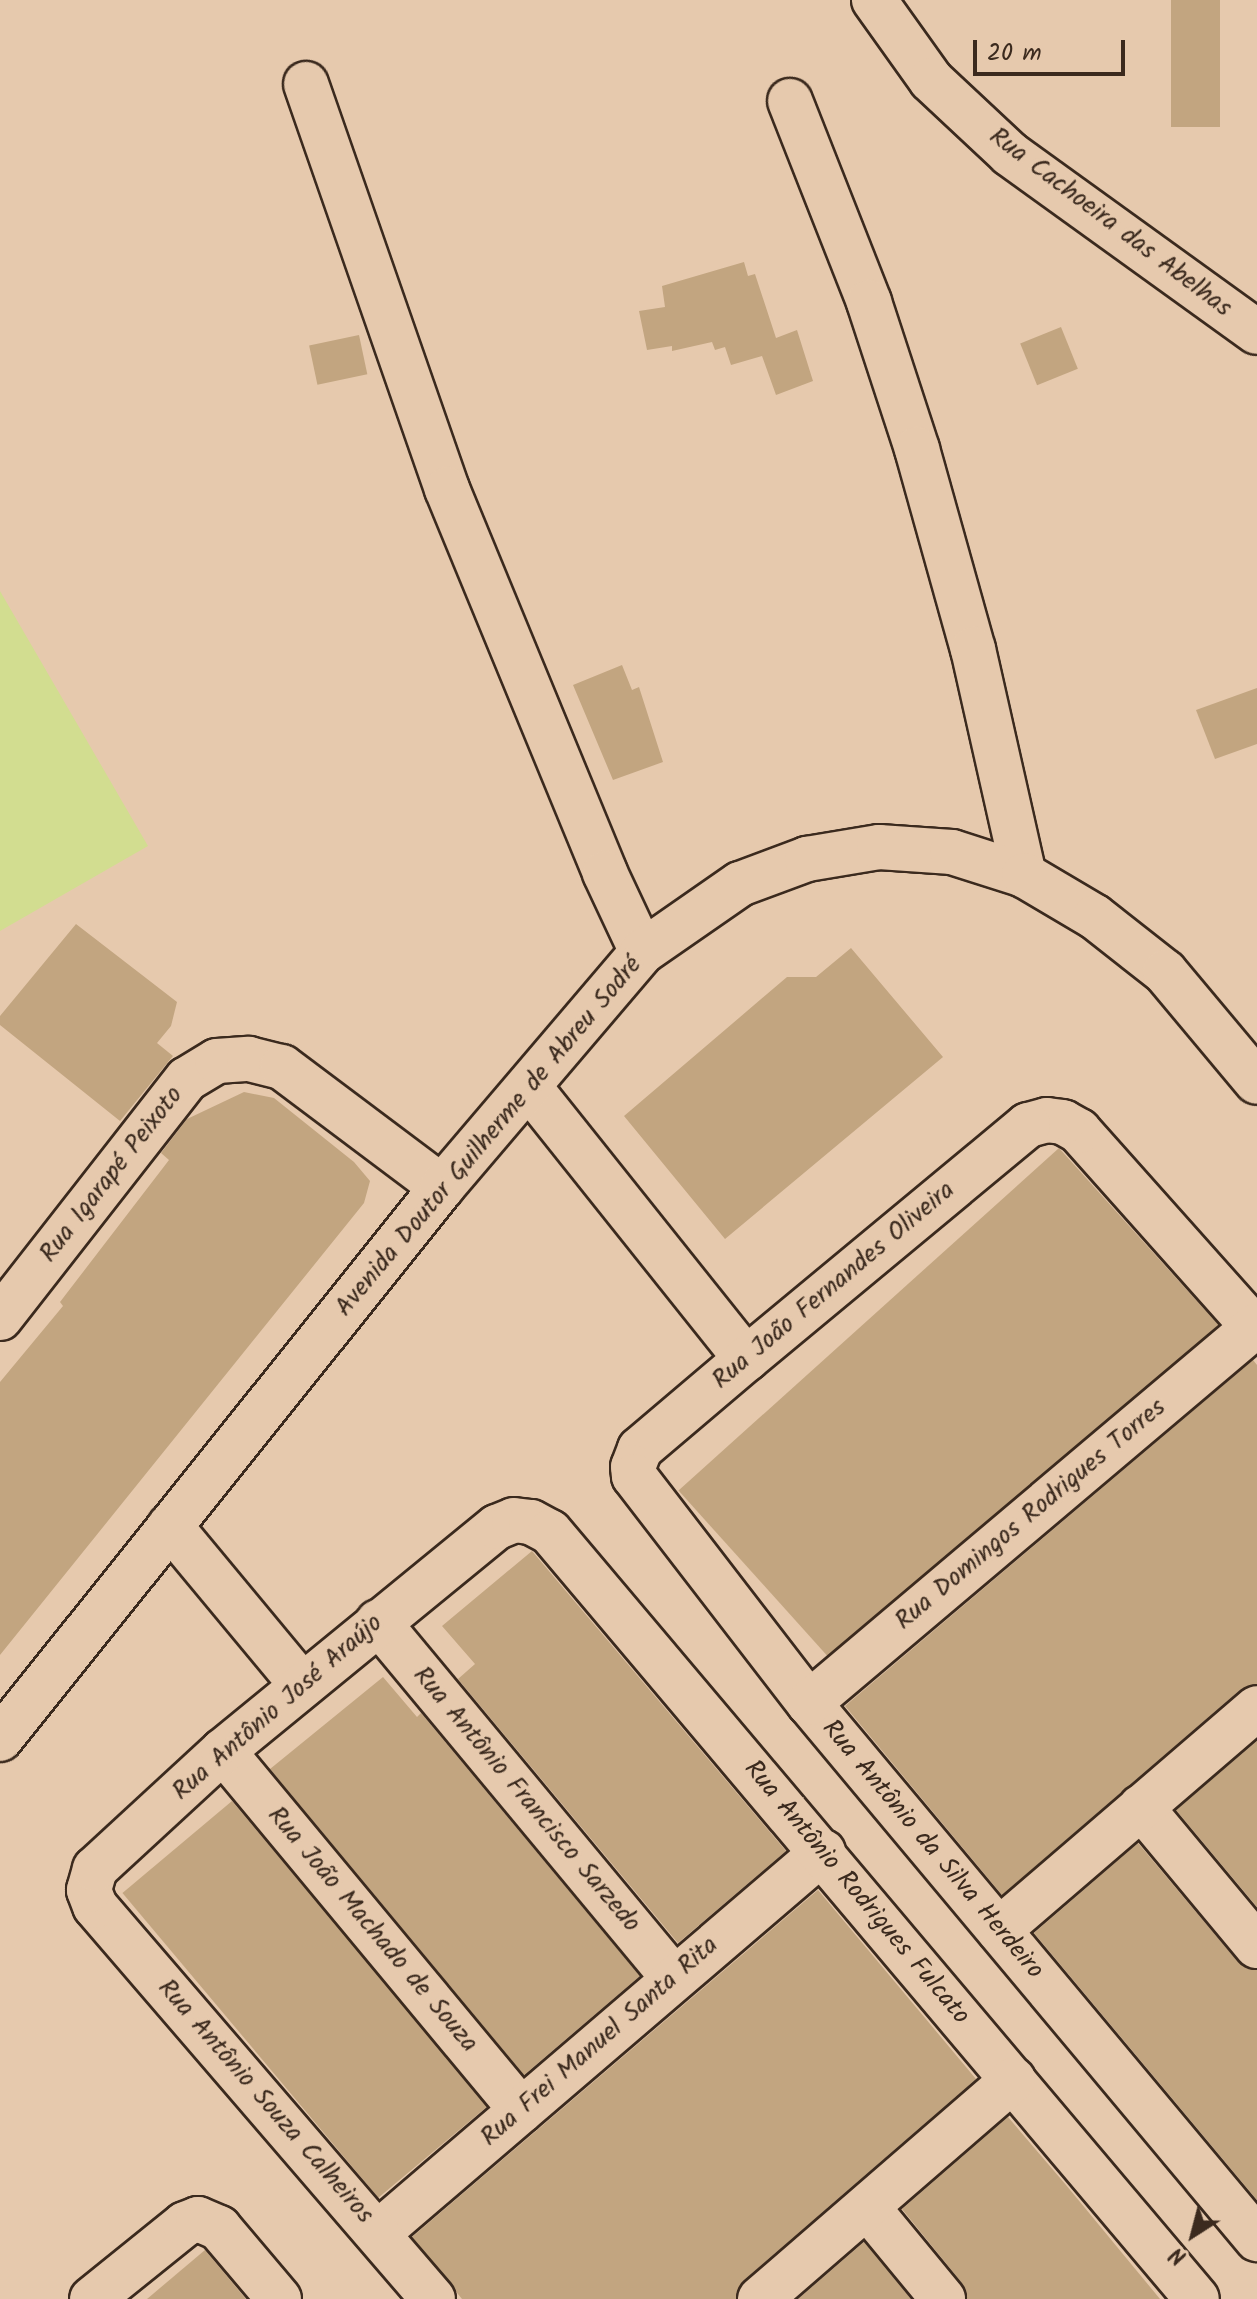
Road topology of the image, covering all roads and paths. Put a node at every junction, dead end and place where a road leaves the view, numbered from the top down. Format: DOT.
graph roads {
  1 [pos="874,0"];
  2 [pos="306,84"];
  3 [pos="790,101"];
  4 [pos="1257,332"];
  5 [pos="1024,875"];
  6 [pos="642,952"];
  7 [pos="1257,1082"];
  8 [pos="529,1087"];
  9 [pos="442,1187"];
  10 [pos="0,1318"];
  11 [pos="1255,1329"];
  12 [pos="746,1359"];
  13 [pos="640,1449"];
  14 [pos="170,1526"];
  15 [pos="497,1527"];
  16 [pos="378,1622"];
  17 [pos="302,1685"];
  18 [pos="809,1703"];
  19 [pos="1257,1708"];
  20 [pos="0,1739"];
  21 [pos="223,1751"];
  22 [pos="1141,1807"];
  23 [pos="823,1852"];
  24 [pos="95,1906"];
  25 [pos="999,1930"];
  26 [pos="1257,1946"];
  27 [pos="674,1978"];
  28 [pos="1013,2080"];
  29 [pos="521,2110"];
  30 [pos="868,2208"];
  31 [pos="378,2233"];
  32 [pos="1257,2239"];
  33 [pos="92,2299"];
  34 [pos="279,2299"];
  35 [pos="433,2299"];
  36 [pos="760,2299"];
  37 [pos="943,2299"];
  38 [pos="1197,2299"];
  1 -- 4 [label="street, Rua Cachoeira das Abelhas"];
  2 -- 6 [label="street"];
  3 -- 5 [label="street"];
  5 -- 6 [label="street, Avenida Doutor Guilherme de Abreu Sodré"];
  5 -- 7 [label="street, Avenida Doutor Guilherme de Abreu Sodré"];
  6 -- 8 [label="street, Avenida Doutor Guilherme de Abreu Sodré"];
  8 -- 9 [label="street, Avenida Doutor Guilherme de Abreu Sodré"];
  8 -- 12 [label="street"];
  9 -- 10 [label="street, Rua Igarapé Peixoto"];
  9 -- 14 [label="street, Avenida Doutor Guilherme de Abreu Sodré"];
  11 -- 12 [label="street, Rua João Fernandes Oliveira"];
  11 -- 18 [label="street, Rua Domingos Rodrigues Torres"];
  12 -- 13 [label="street, Rua João Fernandes Oliveira"];
  13 -- 18 [label="street, Rua Antônio da Silva Herdeiro"];
  14 -- 17 [label="street"];
  14 -- 20 [label="street, Avenida Doutor Guilherme de Abreu Sodré"];
  15 -- 16 [label="street, Rua Antônio José Araújo"];
  15 -- 23 [label="street, Rua Antônio Rodrigues Fulcato"];
  16 -- 17 [label="street, Rua Antônio José Araújo"];
  16 -- 27 [label="street, Rua Antônio Francisco Sarzedo"];
  17 -- 21 [label="street, Rua Antônio José Araújo"];
  18 -- 25 [label="street, Rua Antônio da Silva Herdeiro"];
  19 -- 22 [label="street"];
  21 -- 24 [label="street, Rua Antônio José Araújo"];
  21 -- 29 [label="street, Rua João Machado de Souza"];
  22 -- 25 [label="street"];
  22 -- 26 [label="street"];
  23 -- 27 [label="street, Rua Frei Manuel Santa Rita"];
  23 -- 28 [label="street, Rua Antônio Rodrigues Fulcato"];
  24 -- 31 [label="street, Rua Antônio Souza Calheiros"];
  25 -- 32 [label="street, Rua Antônio da Silva Herdeiro"];
  27 -- 29 [label="street, Rua Frei Manuel Santa Rita"];
  28 -- 30 [label="street"];
  28 -- 38 [label="street, Rua Antônio Rodrigues Fulcato"];
  29 -- 31 [label="street, Rua Frei Manuel Santa Rita"];
  30 -- 36 [label="street"];
  30 -- 37 [label="street"];
  31 -- 35 [label="street, Rua Antônio Souza Calheiros"];
  33 -- 34 [label="street"];
}
